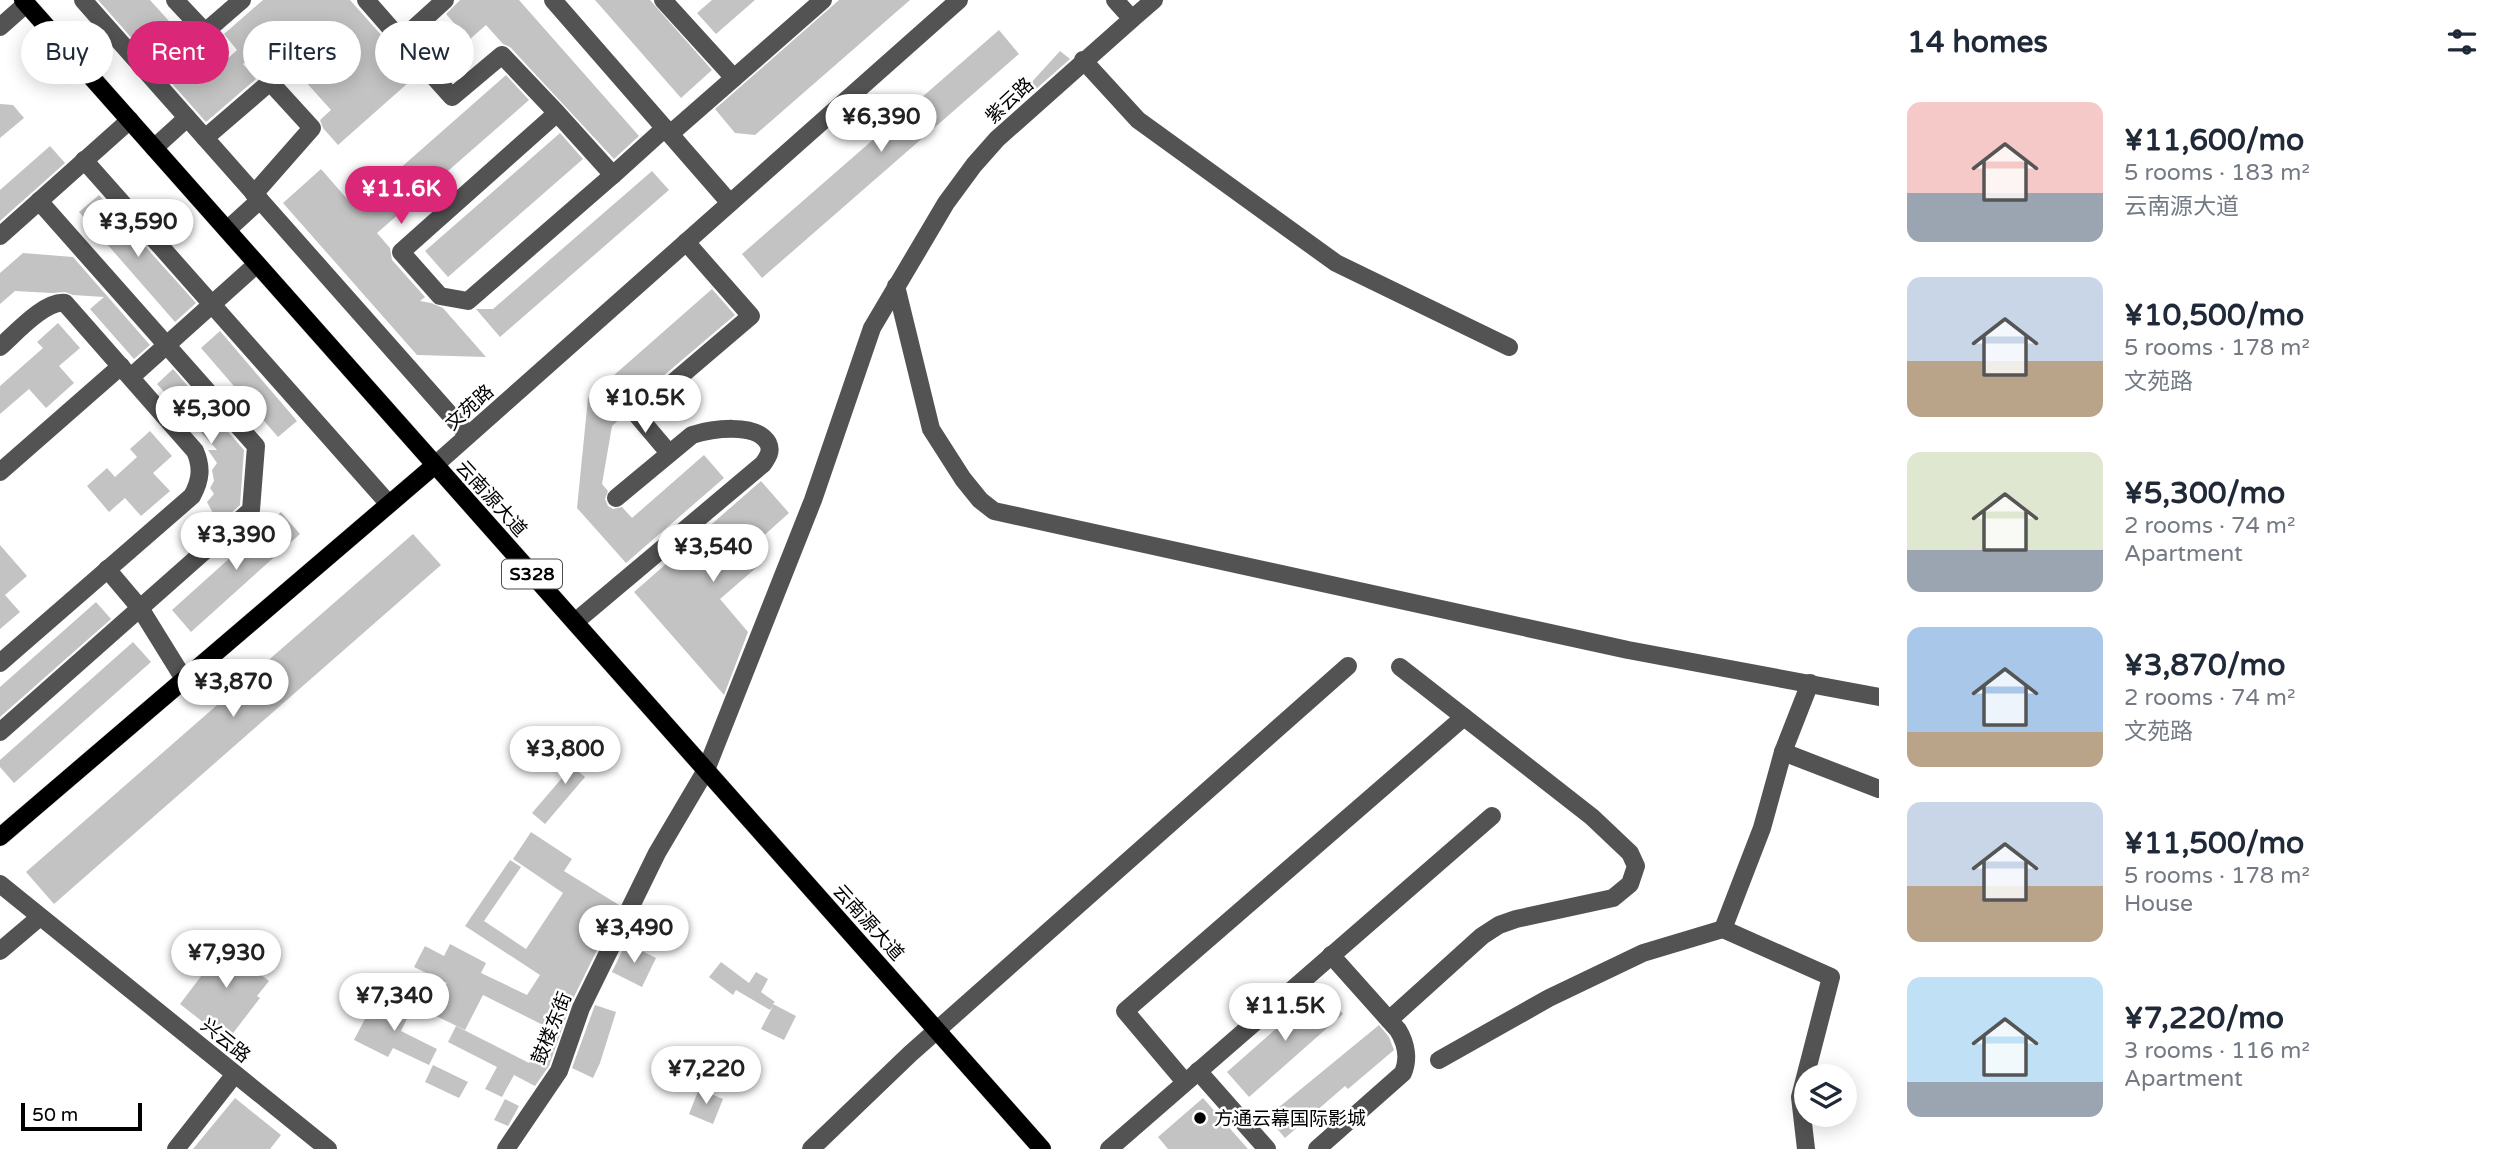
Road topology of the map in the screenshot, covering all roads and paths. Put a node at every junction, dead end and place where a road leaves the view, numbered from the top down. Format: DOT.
graph roads {
  1 [pos="83,0"];
  2 [pos="176,0"];
  3 [pos="242,0"];
  4 [pos="366,0"];
  5 [pos="445,0"];
  6 [pos="553,0"];
  7 [pos="823,0"];
  8 [pos="958,0"];
  9 [pos="1115,0"];
  10 [pos="1154,0"];
  11 [pos="24,2"];
  12 [pos="672,3"];
  13 [pos="1132,19"];
  14 [pos="384,21"];
  15 [pos="422,21"];
  16 [pos="0,27"];
  17 [pos="1083,60"];
  18 [pos="734,78"];
  19 [pos="474,79"];
  20 [pos="440,84"];
  21 [pos="467,84"];
  22 [pos="557,113"];
  23 [pos="187,118"];
  24 [pos="130,120"];
  25 [pos="667,131"];
  26 [pos="205,138"];
  27 [pos="154,148"];
  28 [pos="84,160"];
  29 [pos="612,175"];
  30 [pos="257,197"];
  31 [pos="39,201"];
  32 [pos="730,203"];
  33 [pos="227,230"];
  34 [pos="0,236"];
  35 [pos="686,242"];
  36 [pos="257,264"];
  37 [pos="896,286"];
  38 [pos="212,304"];
  39 [pos="166,345"];
  40 [pos="0,347"];
  41 [pos="1509,347"];
  42 [pos="126,371"];
  43 [pos="468,435"];
  44 [pos="668,453"];
  45 [pos="435,465"];
  46 [pos="0,472"];
  47 [pos="616,498"];
  48 [pos="388,503"];
  49 [pos="107,569"];
  50 [pos="140,608"];
  51 [pos="575,622"];
  52 [pos="0,663"];
  53 [pos="1348,666"];
  54 [pos="1400,667"];
  55 [pos="184,679"];
  56 [pos="1810,683"];
  57 [pos="1879,697"];
  58 [pos="1464,717"];
  59 [pos="0,732"];
  60 [pos="1783,752"];
  61 [pos="706,770"];
  62 [pos="1879,789"];
  63 [pos="1492,816"];
  64 [pos="0,837"];
  65 [pos="0,884"];
  66 [pos="40,916"];
  67 [pos="1723,929"];
  68 [pos="0,951"];
  69 [pos="1331,955"];
  70 [pos="1389,1020"];
  71 [pos="937,1031"];
  72 [pos="1439,1060"];
  73 [pos="235,1074"];
  74 [pos="1192,1077"];
  75 [pos="176,1149"];
  76 [pos="328,1149"];
  77 [pos="506,1149"];
  78 [pos="811,1149"];
  79 [pos="1042,1149"];
  80 [pos="1109,1149"];
  81 [pos="1267,1149"];
  82 [pos="1317,1149"];
  83 [pos="1806,1149"];
  1 -- 23 [label="street"];
  2 -- 3 [label="street"];
  4 -- 14 [label="street"];
  5 -- 15 [label="street"];
  6 -- 25 [label="street"];
  7 -- 18 [label="street"];
  8 -- 32 [label="street, 文苑路"];
  9 -- 13 [label="street"];
  10 -- 13 [label="street, 紫云路"];
  11 -- 16 [label="street"];
  11 -- 24 [label="main road, 云南源大道 / S328"];
  12 -- 18 [label="street"];
  13 -- 17 [label="street, 紫云路"];
  17 -- 37 [label="street, 紫云路"];
  17 -- 41 [label="street"];
  18 -- 25 [label="street"];
  19 -- 22 [label="street"];
  20 -- 21 [label="street"];
  22 -- 29 [label="street"];
  22 -- 29 [label="street"];
  23 -- 26 [label="street"];
  23 -- 27 [label="street"];
  24 -- 27 [label="main road, 云南源大道 / S328"];
  24 -- 28 [label="street"];
  25 -- 29 [label="street"];
  25 -- 32 [label="street"];
  26 -- 30 [label="street"];
  26 -- 30 [label="street"];
  27 -- 33 [label="main road, 云南源大道 / S328"];
  28 -- 31 [label="street"];
  28 -- 38 [label="street"];
  30 -- 33 [label="street"];
  30 -- 43 [label="street"];
  31 -- 34 [label="street"];
  31 -- 39 [label="street"];
  32 -- 35 [label="street, 文苑路"];
  33 -- 36 [label="main road, 云南源大道 / S328"];
  35 -- 43 [label="street, 文苑路"];
  35 -- 44 [label="street"];
  36 -- 38 [label="street"];
  36 -- 45 [label="main road, 云南源大道 / S328"];
  37 -- 56 [label="street"];
  37 -- 61 [label="street, 紫云路"];
  38 -- 39 [label="street"];
  38 -- 48 [label="street"];
  39 -- 42 [label="street"];
  39 -- 50 [label="street"];
  40 -- 42 [label="street"];
  42 -- 46 [label="street"];
  42 -- 49 [label="street"];
  43 -- 45 [label="street, 文苑路"];
  44 -- 47 [label="street"];
  44 -- 51 [label="street"];
  45 -- 48 [label="main road, 文苑路"];
  45 -- 51 [label="main road, 云南源大道 / S328"];
  48 -- 55 [label="main road, 文苑路"];
  49 -- 50 [label="street"];
  49 -- 52 [label="street"];
  50 -- 55 [label="street"];
  50 -- 59 [label="street"];
  51 -- 61 [label="main road, 云南源大道 / S328"];
  53 -- 71 [label="street"];
  54 -- 58 [label="street"];
  55 -- 64 [label="main road, 文苑路"];
  56 -- 57 [label="street"];
  56 -- 60 [label="street"];
  58 -- 70 [label="street"];
  58 -- 74 [label="street"];
  60 -- 62 [label="street"];
  60 -- 67 [label="street"];
  61 -- 71 [label="main road, 云南源大道 / S328"];
  61 -- 77 [label="street, 鼓楼东街"];
  63 -- 69 [label="street"];
  65 -- 66 [label="street, 兴云路"];
  66 -- 68 [label="street"];
  66 -- 73 [label="street, 兴云路"];
  67 -- 72 [label="street"];
  67 -- 83 [label="street"];
  69 -- 70 [label="street"];
  69 -- 74 [label="street"];
  70 -- 82 [label="street"];
  71 -- 78 [label="street"];
  71 -- 79 [label="main road, 云南源大道 / S328"];
  73 -- 75 [label="street"];
  73 -- 76 [label="street, 兴云路"];
  74 -- 80 [label="street"];
  74 -- 81 [label="street"];
}
